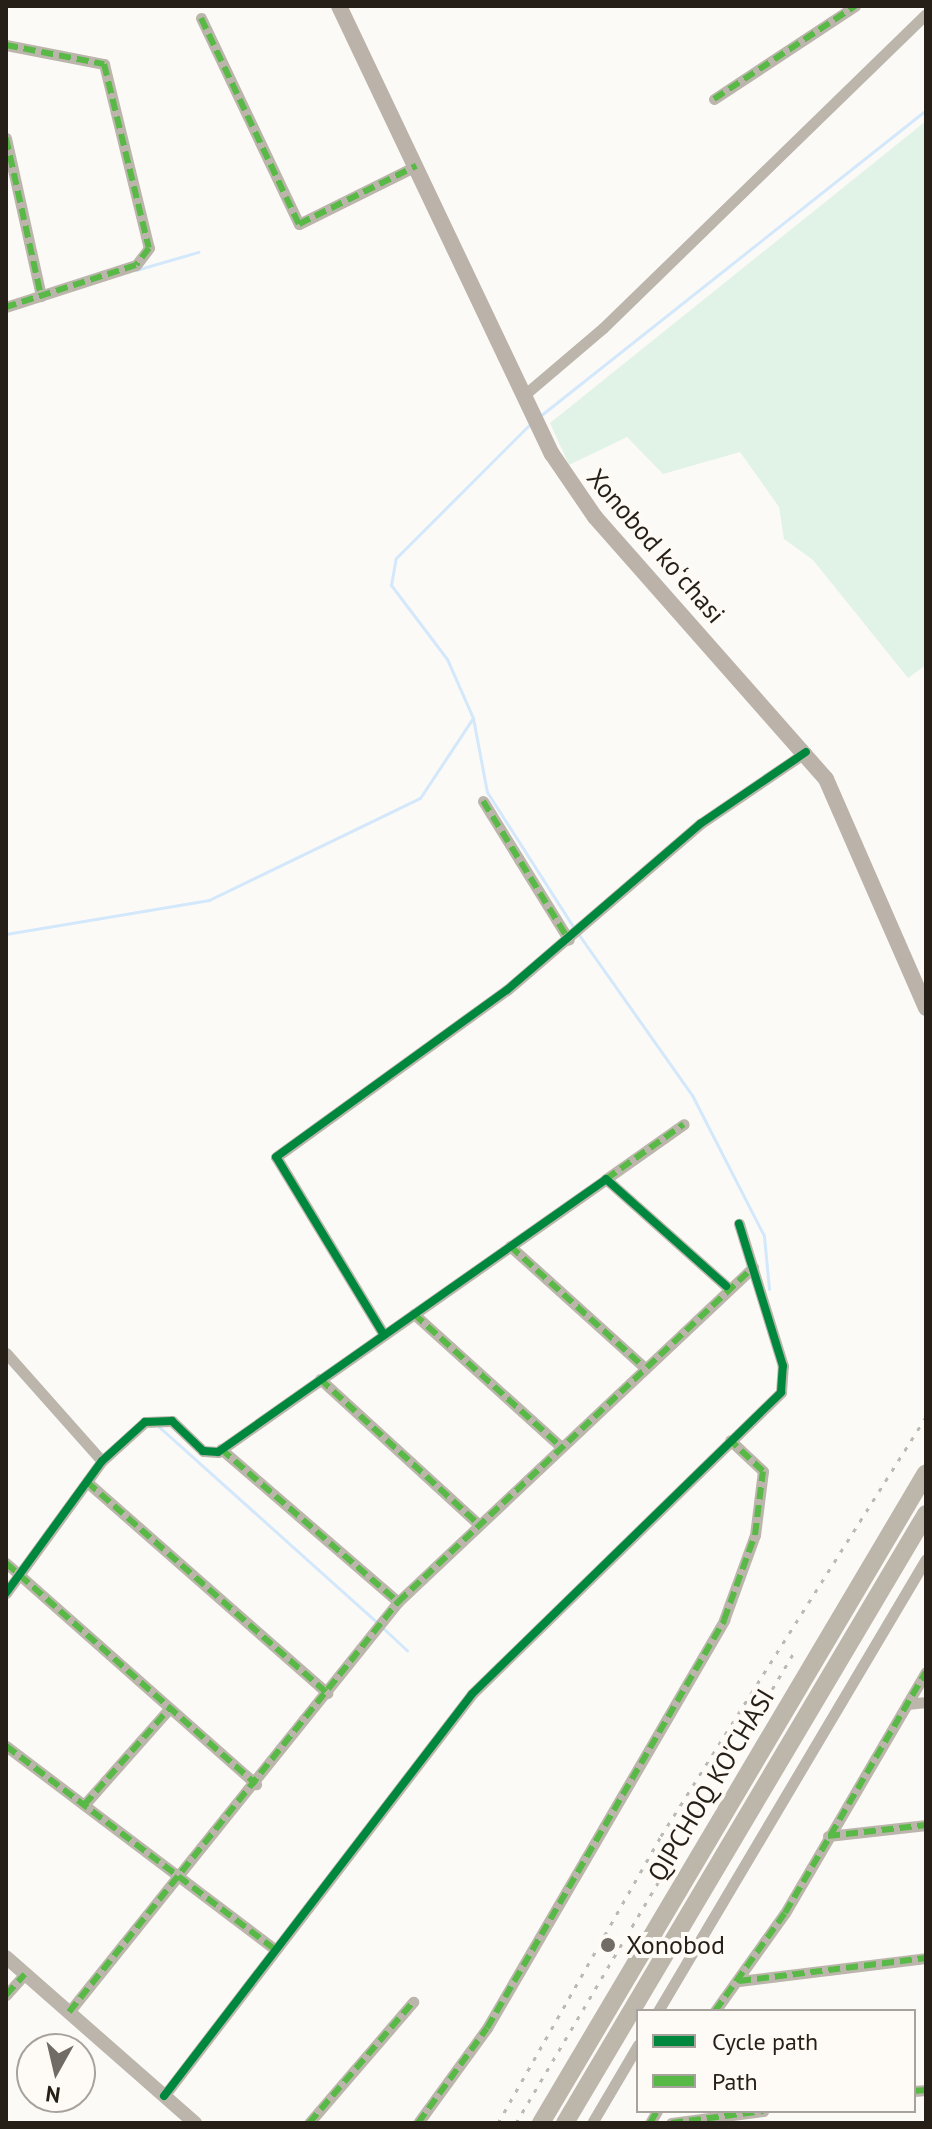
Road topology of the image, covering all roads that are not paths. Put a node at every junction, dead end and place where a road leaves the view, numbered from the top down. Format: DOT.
graph roads {
  1 [pos="339,6"];
  2 [pos="855,6"];
  3 [pos="926,14"];
  4 [pos="201,18"];
  5 [pos="6,45"];
  6 [pos="714,99"];
  7 [pos="6,138"];
  8 [pos="416,166"];
  9 [pos="41,296"];
  10 [pos="6,307"];
  11 [pos="523,396"];
  12 [pos="806,752"];
  13 [pos="483,801"];
  14 [pos="569,940"];
  15 [pos="926,1008"];
  16 [pos="684,1124"];
  17 [pos="606,1179"];
  18 [pos="739,1224"];
  19 [pos="510,1246"];
  20 [pos="753,1267"];
  21 [pos="726,1286"];
  22 [pos="414,1314"];
  23 [pos="384,1335"];
  24 [pos="6,1353"];
  25 [pos="643,1366"];
  26 [pos="320,1379"];
  27 [pos="730,1440"];
  28 [pos="560,1446"];
  29 [pos="221,1449"];
  30 [pos="102,1461"];
  31 [pos="926,1473"];
  32 [pos="87,1482"];
  33 [pos="926,1514"];
  34 [pos="478,1524"];
  35 [pos="926,1559"];
  36 [pos="6,1563"];
  37 [pos="17,1573"];
  38 [pos="6,1593"];
  39 [pos="398,1602"];
  40 [pos="926,1672"];
  41 [pos="327,1693"];
  42 [pos="926,1702"];
  43 [pos="907,1704"];
  44 [pos="168,1710"];
  45 [pos="6,1746"];
  46 [pos="256,1784"];
  47 [pos="84,1805"];
  48 [pos="926,1825"];
  49 [pos="828,1836"];
  50 [pos="178,1876"];
  51 [pos="276,1950"];
  52 [pos="6,1957"];
  53 [pos="926,1958"];
  54 [pos="25,1974"];
  55 [pos="739,1981"];
  56 [pos="6,1995"];
  57 [pos="413,2002"];
  58 [pos="659,2009"];
  59 [pos="717,2009"];
  60 [pos="69,2012"];
  61 [pos="636,2048"];
  62 [pos="164,2096"];
  63 [pos="748,2113"];
  64 [pos="195,2123"];
  65 [pos="309,2123"];
  66 [pos="418,2123"];
  67 [pos="541,2123"];
  68 [pos="565,2123"];
  69 [pos="592,2123"];
  70 [pos="671,2123"];
  1 -- 8 [label="main road, Xonobod koʻchasi"];
  2 -- 6 [label="street"];
  3 -- 11 [label="street"];
  4 -- 8 [label="street"];
  5 -- 9 [label="street"];
  7 -- 9 [label="street"];
  8 -- 11 [label="main road, Xonobod koʻchasi"];
  9 -- 10 [label="street"];
  11 -- 12 [label="main road, Xonobod koʻchasi"];
  12 -- 14 [label="street"];
  12 -- 15 [label="main road, Xonobod koʻchasi"];
  13 -- 14 [label="street"];
  14 -- 23 [label="street"];
  16 -- 17 [label="street"];
  17 -- 19 [label="street"];
  17 -- 21 [label="street"];
  18 -- 20 [label="street"];
  19 -- 22 [label="street"];
  19 -- 25 [label="street"];
  20 -- 21 [label="street"];
  20 -- 27 [label="street"];
  21 -- 25 [label="street"];
  22 -- 23 [label="street"];
  22 -- 28 [label="street"];
  23 -- 26 [label="street"];
  24 -- 30 [label="street"];
  25 -- 28 [label="street"];
  26 -- 29 [label="street"];
  26 -- 34 [label="street"];
  27 -- 51 [label="street"];
  27 -- 66 [label="street"];
  28 -- 34 [label="street"];
  29 -- 30 [label="street"];
  29 -- 39 [label="street"];
  30 -- 32 [label="street"];
  31 -- 67 [label="main road, QIPCHOQ KO'CHASI"];
  32 -- 37 [label="street"];
  32 -- 41 [label="street"];
  33 -- 68 [label="main road, QIPCHOQ KO'CHASI"];
  34 -- 39 [label="street"];
  35 -- 58 [label="street"];
  36 -- 37 [label="street"];
  37 -- 38 [label="street"];
  37 -- 44 [label="street"];
  39 -- 41 [label="street"];
  40 -- 43 [label="street"];
  41 -- 46 [label="street"];
  42 -- 43 [label="street"];
  43 -- 49 [label="street"];
  44 -- 46 [label="street"];
  44 -- 47 [label="street"];
  45 -- 47 [label="street"];
  46 -- 50 [label="street"];
  47 -- 50 [label="street"];
  48 -- 49 [label="street"];
  49 -- 55 [label="street"];
  50 -- 51 [label="street"];
  50 -- 60 [label="street"];
  51 -- 62 [label="street"];
  52 -- 54 [label="street"];
  53 -- 55 [label="street"];
  54 -- 56 [label="street"];
  54 -- 60 [label="street"];
  55 -- 59 [label="street"];
  57 -- 65 [label="street"];
  60 -- 62 [label="street"];
  61 -- 69 [label="street"];
  62 -- 64 [label="street"];
  63 -- 70 [label="street"];
}
